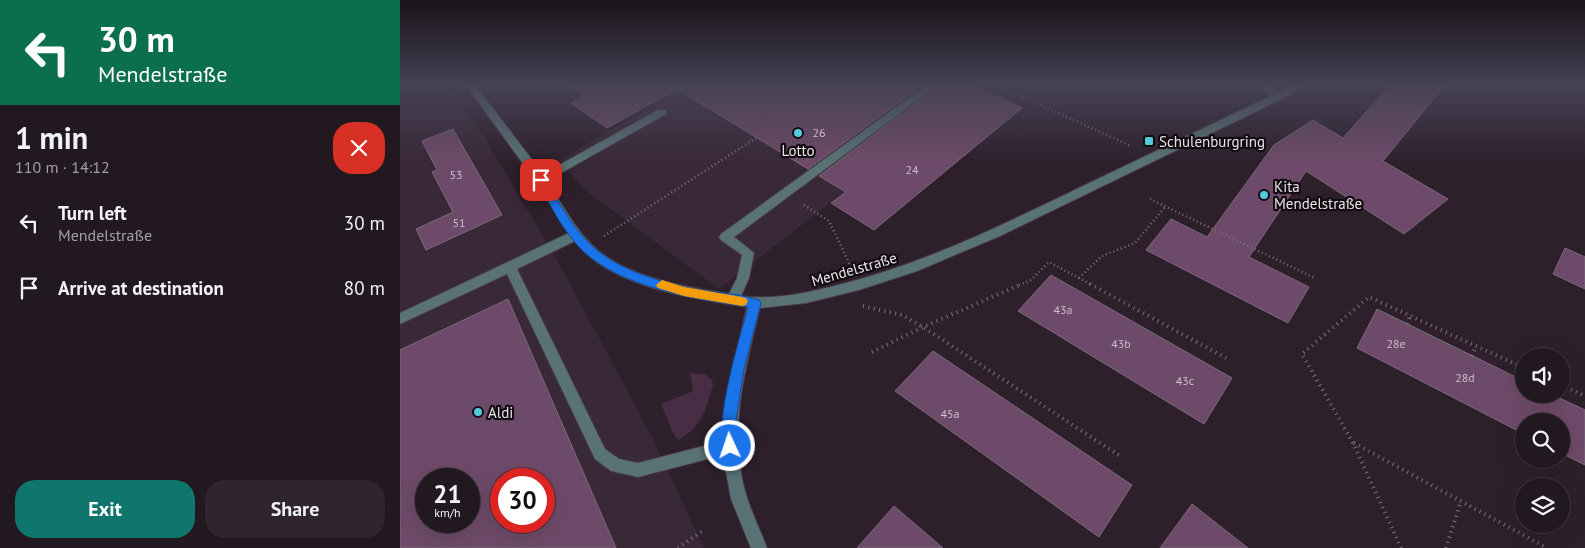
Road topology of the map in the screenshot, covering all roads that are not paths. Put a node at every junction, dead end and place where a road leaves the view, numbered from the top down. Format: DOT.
graph roads {
  1 [pos="489,111"];
  2 [pos="900,111"];
  3 [pos="1251,111"];
  4 [pos="662,112"];
  5 [pos="541,180"];
  6 [pos="577,235"];
  7 [pos="510,267"];
  8 [pos="732,300"];
  9 [pos="755,303"];
  10 [pos="400,319"];
  11 [pos="730,446"];
  12 [pos="759,548"];
  1 -- 5 [label="street, Mendelstraße"];
  2 -- 8 [label="street"];
  3 -- 9 [label="street, Mendelstraße"];
  4 -- 5 [label="street"];
  5 -- 6 [label="street, Mendelstraße"];
  6 -- 7 [label="street"];
  6 -- 8 [label="street, Mendelstraße"];
  7 -- 10 [label="street"];
  7 -- 11 [label="street"];
  8 -- 9 [label="street, Mendelstraße"];
  9 -- 11 [label="street"];
  11 -- 12 [label="street"];
}
